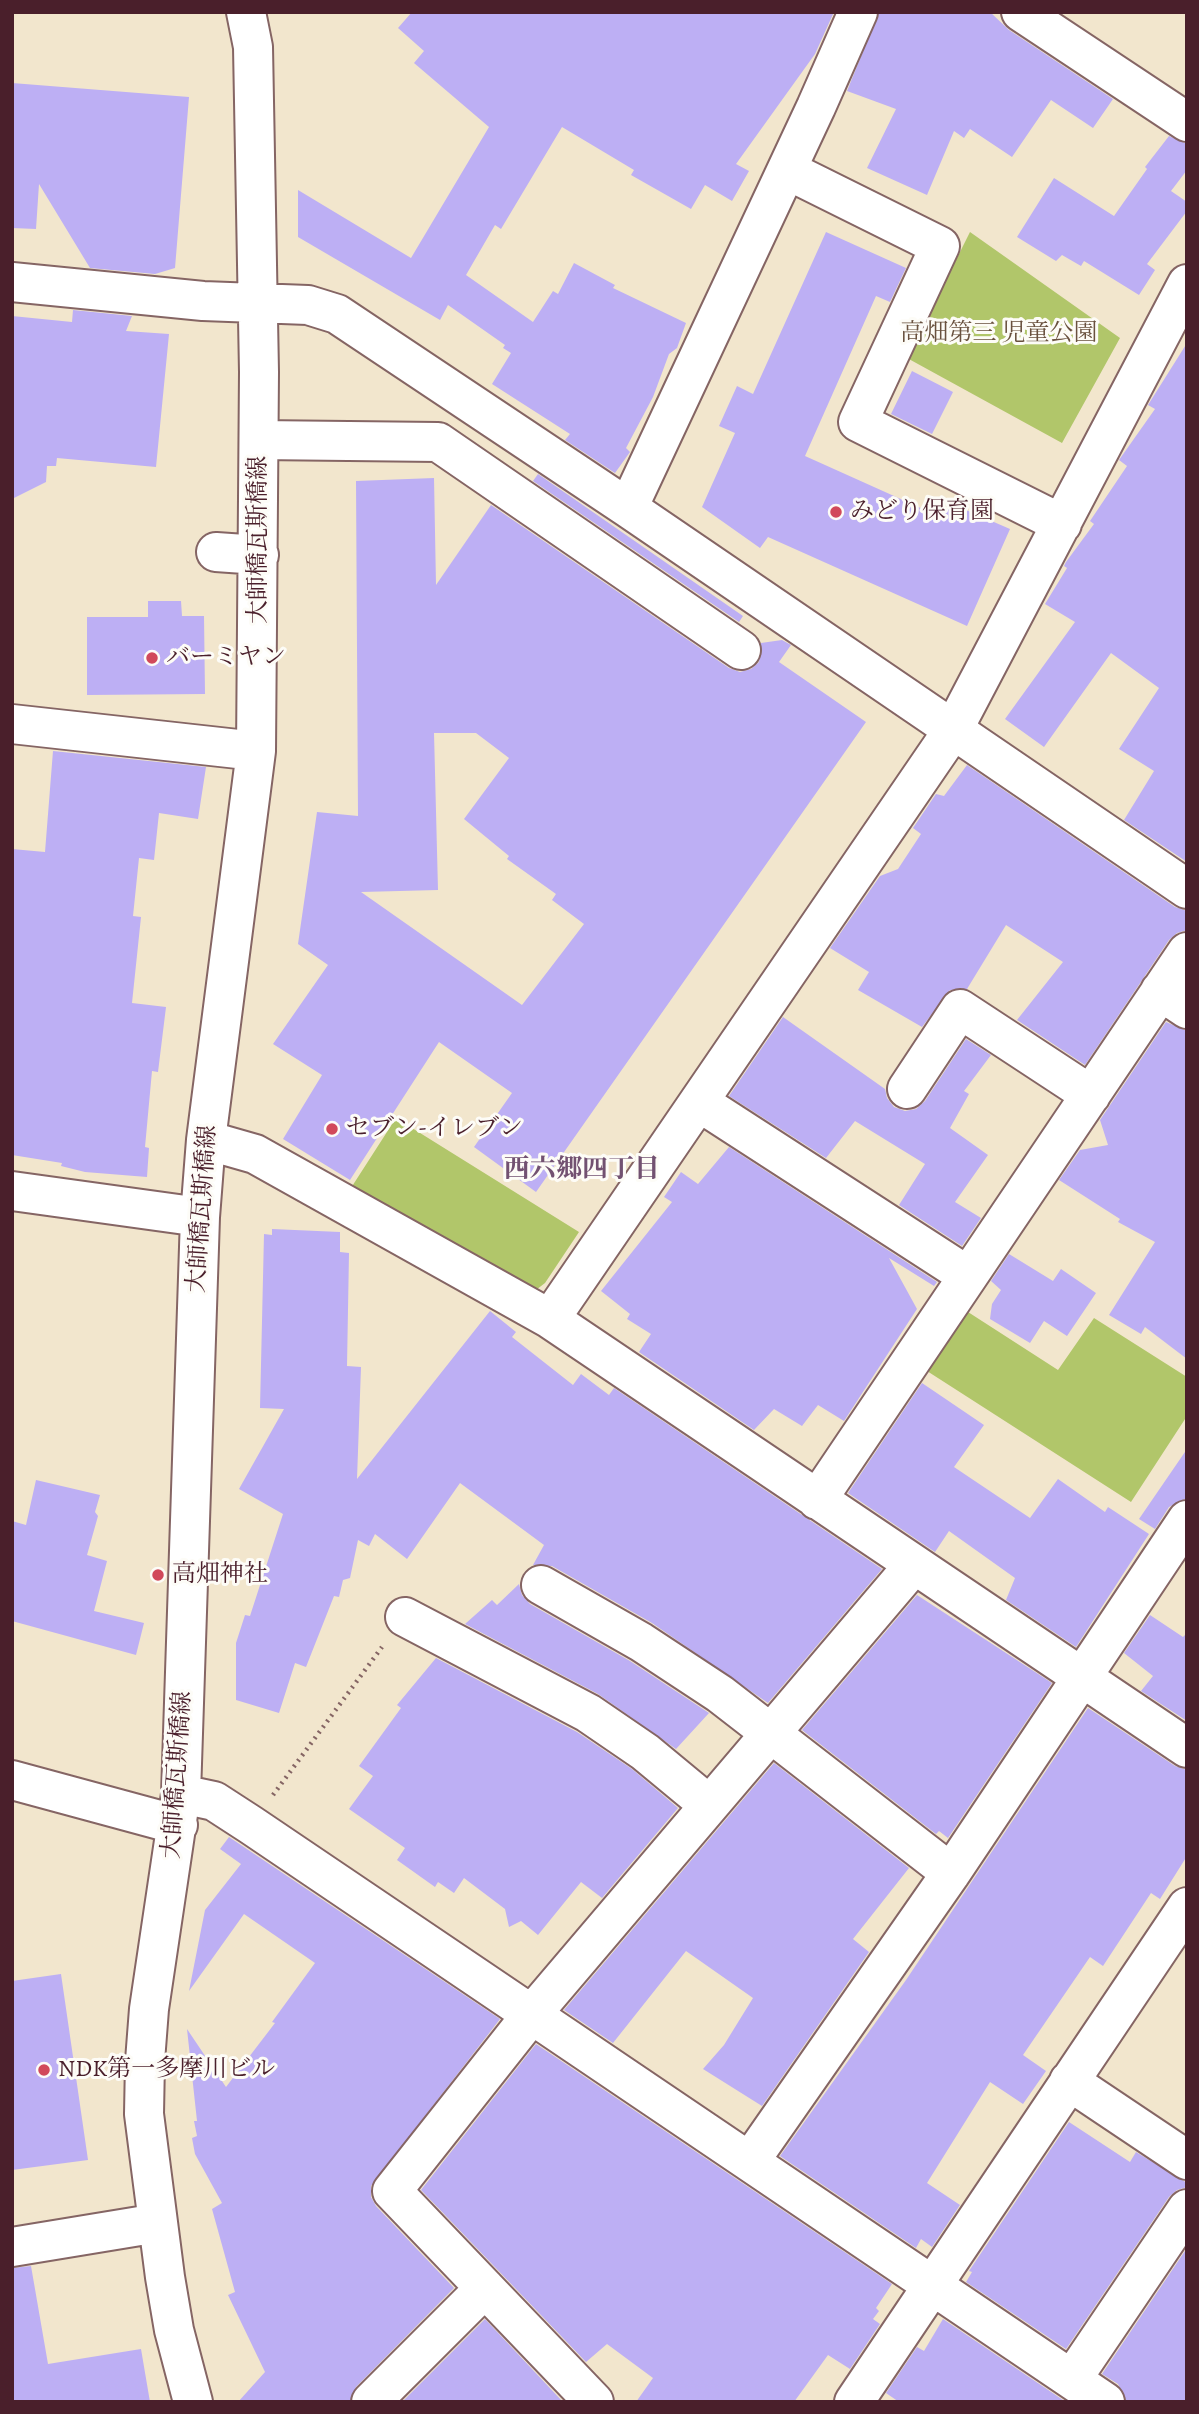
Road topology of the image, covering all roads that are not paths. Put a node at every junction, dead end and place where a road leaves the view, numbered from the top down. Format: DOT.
graph roads {
  1 [pos="246,12"];
  2 [pos="858,12"];
  3 [pos="1021,12"];
  4 [pos="1187,122"];
  5 [pos="787,170"];
  6 [pos="12,282"];
  7 [pos="1187,284"];
  8 [pos="256,304"];
  9 [pos="1176,336"];
  10 [pos="259,440"];
  11 [pos="628,508"];
  12 [pos="1062,524"];
  13 [pos="216,552"];
  14 [pos="259,555"];
  15 [pos="741,650"];
  16 [pos="12,724"];
  17 [pos="953,730"];
  18 [pos="256,751"];
  19 [pos="1187,889"];
  20 [pos="1187,952"];
  21 [pos="1173,1000"];
  22 [pos="907,1088"];
  23 [pos="1091,1095"];
  24 [pos="699,1102"];
  25 [pos="206,1139"];
  26 [pos="12,1191"];
  27 [pos="200,1217"];
  28 [pos="968,1276"];
  29 [pos="550,1319"];
  30 [pos="817,1500"];
  31 [pos="1187,1520"];
  32 [pos="913,1566"];
  33 [pos="541,1585"];
  34 [pos="405,1617"];
  35 [pos="1081,1677"];
  36 [pos="771,1734"];
  37 [pos="1187,1748"];
  38 [pos="12,1780"];
  39 [pos="709,1805"];
  40 [pos="180,1809"];
  41 [pos="951,1873"];
  42 [pos="1187,1907"];
  43 [pos="532,2014"];
  44 [pos="1069,2081"];
  45 [pos="1187,2160"];
  46 [pos="750,2161"];
  47 [pos="1187,2208"];
  48 [pos="158,2223"];
  49 [pos="12,2247"];
  50 [pos="932,2284"];
  51 [pos="485,2288"];
  52 [pos="1072,2379"];
  53 [pos="193,2402"];
  54 [pos="371,2402"];
  55 [pos="594,2402"];
  56 [pos="854,2402"];
  57 [pos="1105,2402"];
  1 -- 8 [label="street, 大師橋瓦斯橋線"];
  2 -- 5 [label="street"];
  3 -- 4 [label="street"];
  5 -- 11 [label="street"];
  5 -- 12 [label="street"];
  6 -- 8 [label="street"];
  7 -- 9 [label="street"];
  8 -- 10 [label="street, 大師橋瓦斯橋線"];
  8 -- 11 [label="street"];
  9 -- 12 [label="street"];
  10 -- 14 [label="street, 大師橋瓦斯橋線"];
  10 -- 15 [label="street"];
  11 -- 17 [label="street"];
  12 -- 17 [label="street"];
  13 -- 14 [label="street"];
  14 -- 18 [label="street, 大師橋瓦斯橋線"];
  16 -- 18 [label="street"];
  17 -- 19 [label="street"];
  17 -- 24 [label="street"];
  18 -- 25 [label="street, 大師橋瓦斯橋線"];
  20 -- 21 [label="street"];
  21 -- 23 [label="street"];
  22 -- 23 [label="street"];
  23 -- 28 [label="street"];
  24 -- 28 [label="street"];
  24 -- 29 [label="street"];
  25 -- 27 [label="street, 大師橋瓦斯橋線"];
  25 -- 29 [label="street"];
  26 -- 27 [label="street"];
  27 -- 40 [label="street, 大師橋瓦斯橋線"];
  28 -- 30 [label="street"];
  29 -- 30 [label="street"];
  30 -- 32 [label="street"];
  31 -- 35 [label="street"];
  32 -- 35 [label="street"];
  32 -- 36 [label="street"];
  33 -- 36 [label="street"];
  34 -- 39 [label="street"];
  35 -- 37 [label="street"];
  35 -- 41 [label="street"];
  36 -- 39 [label="street"];
  36 -- 41 [label="street"];
  38 -- 40 [label="street"];
  39 -- 43 [label="street"];
  40 -- 43 [label="street"];
  40 -- 48 [label="street, 大師橋瓦斯橋線"];
  41 -- 46 [label="street"];
  42 -- 44 [label="street"];
  43 -- 46 [label="street"];
  43 -- 51 [label="street"];
  44 -- 45 [label="street"];
  44 -- 50 [label="street"];
  46 -- 50 [label="street"];
  47 -- 52 [label="street"];
  48 -- 49 [label="street"];
  48 -- 53 [label="street, 大師橋瓦斯橋線"];
  50 -- 52 [label="street"];
  50 -- 56 [label="street"];
  51 -- 54 [label="street"];
  51 -- 55 [label="street"];
  52 -- 57 [label="street"];
}
